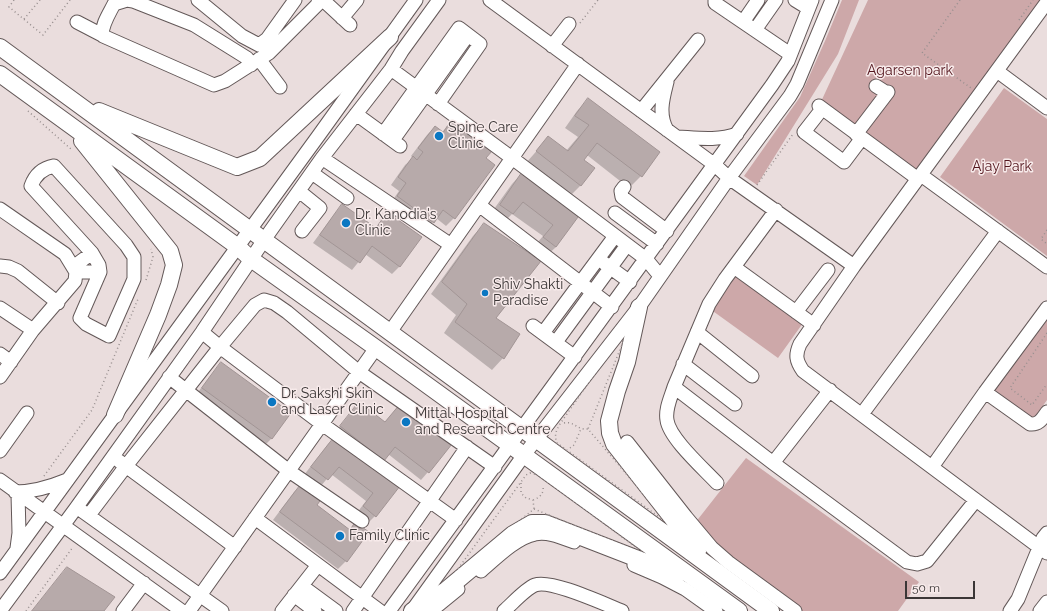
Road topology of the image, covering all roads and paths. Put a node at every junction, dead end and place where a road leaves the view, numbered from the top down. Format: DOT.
graph roads {
  1 [pos="14,0"];
  2 [pos="40,0"];
  3 [pos="70,0"];
  4 [pos="198,0"];
  5 [pos="295,0"];
  6 [pos="319,0"];
  7 [pos="323,0"];
  8 [pos="357,0"];
  9 [pos="416,0"];
  10 [pos="439,0"];
  11 [pos="490,0"];
  12 [pos="598,0"];
  13 [pos="714,0"];
  14 [pos="758,0"];
  15 [pos="776,0"];
  16 [pos="795,0"];
  17 [pos="832,0"];
  18 [pos="960,0"];
  19 [pos="1033,0"];
  20 [pos="116,1"];
  21 [pos="1047,2"];
  22 [pos="810,4"];
  23 [pos="24,20"];
  24 [pos="77,22"];
  25 [pos="743,22"];
  26 [pos="568,25"];
  27 [pos="1015,25"];
  28 [pos="755,30"];
  29 [pos="102,35"];
  30 [pos="390,37"];
  31 [pos="698,40"];
  32 [pos="552,46"];
  33 [pos="0,47"];
  34 [pos="790,54"];
  35 [pos="255,62"];
  36 [pos="578,64"];
  37 [pos="390,69"];
  38 [pos="997,71"];
  39 [pos="0,74"];
  40 [pos="669,76"];
  41 [pos="280,87"];
  42 [pos="971,88"];
  43 [pos="883,90"];
  44 [pos="421,92"];
  45 [pos="77,103"];
  46 [pos="438,104"];
  47 [pos="1047,108"];
  48 [pos="641,111"];
  49 [pos="356,114"];
  50 [pos="69,125"];
  51 [pos="797,128"];
  52 [pos="667,130"];
  53 [pos="737,134"];
  54 [pos="859,136"];
  55 [pos="678,137"];
  56 [pos="322,158"];
  57 [pos="512,158"];
  58 [pos="715,165"];
  59 [pos="312,173"];
  60 [pos="919,177"];
  61 [pos="730,178"];
  62 [pos="624,187"];
  63 [pos="299,191"];
  64 [pos="751,193"];
  65 [pos="347,198"];
  66 [pos="479,205"];
  67 [pos="0,209"];
  68 [pos="776,210"];
  69 [pos="615,213"];
  70 [pos="250,230"];
  71 [pos="1047,230"];
  72 [pos="302,231"];
  73 [pos="666,231"];
  74 [pos="998,231"];
  75 [pos="615,236"];
  76 [pos="264,240"];
  77 [pos="657,244"];
  78 [pos="1047,244"];
  79 [pos="451,245"];
  80 [pos="627,245"];
  81 [pos="238,247"];
  82 [pos="92,254"];
  83 [pos="597,258"];
  84 [pos="251,259"];
  85 [pos="646,260"];
  86 [pos="0,266"];
  87 [pos="854,266"];
  88 [pos="734,267"];
  89 [pos="1047,267"];
  90 [pos="610,268"];
  91 [pos="74,270"];
  92 [pos="828,270"];
  93 [pos="100,272"];
  94 [pos="660,276"];
  95 [pos="579,282"];
  96 [pos="630,282"];
  97 [pos="592,292"];
  98 [pos="58,303"];
  99 [pos="612,307"];
  100 [pos="639,307"];
  101 [pos="0,308"];
  102 [pos="1047,308"];
  103 [pos="796,312"];
  104 [pos="814,324"];
  105 [pos="33,330"];
  106 [pos="202,332"];
  107 [pos="390,332"];
  108 [pos="697,332"];
  109 [pos="1047,333"];
  110 [pos="556,342"];
  111 [pos="220,347"];
  112 [pos="376,348"];
  113 [pos="0,354"];
  114 [pos="575,357"];
  115 [pos="11,362"];
  116 [pos="683,364"];
  117 [pos="359,372"];
  118 [pos="752,376"];
  119 [pos="0,377"];
  120 [pos="169,377"];
  121 [pos="1047,384"];
  122 [pos="674,387"];
  123 [pos="185,390"];
  124 [pos="830,390"];
  125 [pos="985,392"];
  126 [pos="734,404"];
  127 [pos="1047,412"];
  128 [pos="27,413"];
  129 [pos="114,414"];
  130 [pos="862,414"];
  131 [pos="553,418"];
  132 [pos="322,424"];
  133 [pos="522,429"];
  134 [pos="581,429"];
  135 [pos="588,429"];
  136 [pos="536,439"];
  137 [pos="627,442"];
  138 [pos="510,445"];
  139 [pos="467,447"];
  140 [pos="566,450"];
  141 [pos="0,451"];
  142 [pos="524,455"];
  143 [pos="113,457"];
  144 [pos="773,464"];
  145 [pos="126,466"];
  146 [pos="495,467"];
  147 [pos="932,467"];
  148 [pos="289,471"];
  149 [pos="541,478"];
  150 [pos="0,480"];
  151 [pos="68,480"];
  152 [pos="521,482"];
  153 [pos="717,483"];
  154 [pos="17,493"];
  155 [pos="533,500"];
  156 [pos="976,500"];
  157 [pos="430,501"];
  158 [pos="76,508"];
  159 [pos="45,512"];
  160 [pos="89,515"];
  161 [pos="255,518"];
  162 [pos="456,520"];
  163 [pos="362,521"];
  164 [pos="535,523"];
  165 [pos="63,526"];
  166 [pos="1047,532"];
  167 [pos="80,538"];
  168 [pos="234,547"];
  169 [pos="17,550"];
  170 [pos="1043,551"];
  171 [pos="318,565"];
  172 [pos="710,566"];
  173 [pos="685,572"];
  174 [pos="0,573"];
  175 [pos="144,584"];
  176 [pos="298,590"];
  177 [pos="200,595"];
  178 [pos="362,598"];
  179 [pos="1047,602"];
  180 [pos="0,611"];
  181 [pos="26,611"];
  182 [pos="123,611"];
  183 [pos="182,611"];
  184 [pos="189,611"];
  185 [pos="222,611"];
  186 [pos="282,611"];
  187 [pos="315,611"];
  188 [pos="336,611"];
  189 [pos="354,611"];
  190 [pos="380,611"];
  191 [pos="390,611"];
  192 [pos="412,611"];
  193 [pos="431,611"];
  194 [pos="504,611"];
  195 [pos="622,611"];
  196 [pos="716,611"];
  197 [pos="739,611"];
  198 [pos="771,611"];
  199 [pos="795,611"];
  200 [pos="1010,611"];
  201 [pos="1040,611"];
  1 -- 23 [label="path"];
  2 -- 23 [label="path"];
  3 -- 23 [label="path"];
  4 -- 5 [label="street"];
  6 -- 35 [label="street"];
  7 -- 8 [label="street"];
  9 -- 30 [label="street"];
  10 -- 37 [label="street"];
  11 -- 32 [label="street"];
  12 -- 26 [label="path"];
  13 -- 25 [label="street"];
  14 -- 25 [label="street"];
  15 -- 28 [label="street"];
  16 -- 22 [label="street"];
  17 -- 61 [label="street"];
  18 -- 42 [label="path"];
  19 -- 27 [label="path"];
  20 -- 29 [label="street"];
  20 -- 35 [label="street"];
  21 -- 38 [label="street"];
  22 -- 34 [label="street"];
  24 -- 29 [label="street"];
  25 -- 28 [label="street"];
  26 -- 32 [label="street"];
  28 -- 34 [label="street"];
  29 -- 35 [label="street"];
  30 -- 45 [label="main road"];
  30 -- 70 [label="street"];
  31 -- 40 [label="street"];
  32 -- 36 [label="street"];
  33 -- 45 [label="main road"];
  34 -- 53 [label="street"];
  35 -- 41 [label="street"];
  36 -- 48 [label="street"];
  36 -- 57 [label="street"];
  37 -- 44 [label="street"];
  37 -- 49 [label="street"];
  38 -- 47 [label="street"];
  38 -- 60 [label="street"];
  39 -- 50 [label="main road"];
  40 -- 48 [label="street"];
  40 -- 52 [label="street"];
  43 -- 54 [label="street"];
  44 -- 46 [label="street"];
  44 -- 46 [label="street"];
  44 -- 49 [label="street"];
  45 -- 70 [label="main road"];
  46 -- 57 [label="street"];
  48 -- 52 [label="street"];
  49 -- 56 [label="street"];
  50 -- 81 [label="main road"];
  50 -- 129 [label="main road"];
  51 -- 64 [label="path"];
  52 -- 55 [label="street"];
  53 -- 55 [label="street"];
  53 -- 58 [label="street"];
  54 -- 54 [label="street"];
  54 -- 60 [label="street"];
  55 -- 58 [label="street"];
  56 -- 59 [label="street"];
  56 -- 79 [label="street"];
  57 -- 66 [label="street"];
  57 -- 75 [label="street"];
  58 -- 61 [label="street"];
  58 -- 73 [label="street"];
  59 -- 63 [label="street"];
  59 -- 65 [label="street"];
  60 -- 74 [label="street"];
  60 -- 87 [label="street"];
  61 -- 64 [label="street"];
  61 -- 94 [label="street"];
  62 -- 73 [label="street"];
  63 -- 72 [label="street"];
  63 -- 76 [label="street"];
  64 -- 68 [label="street"];
  66 -- 79 [label="street"];
  66 -- 95 [label="street"];
  67 -- 91 [label="street"];
  68 -- 87 [label="street"];
  68 -- 88 [label="street"];
  69 -- 77 [label="street"];
  70 -- 76 [label="main road"];
  70 -- 81 [label="street"];
  71 -- 78 [label="path"];
  73 -- 77 [label="street"];
  74 -- 89 [label="street"];
  74 -- 130 [label="street"];
  75 -- 80 [label="street"];
  75 -- 83 [label="street"];
  76 -- 84 [label="street"];
  76 -- 107 [label="main road"];
  77 -- 85 [label="street"];
  79 -- 107 [label="street"];
  80 -- 85 [label="street"];
  80 -- 90 [label="street"];
  81 -- 84 [label="main road"];
  81 -- 129 [label="street"];
  82 -- 91 [label="street"];
  82 -- 93 [label="street"];
  82 -- 93 [label="street"];
  83 -- 90 [label="street"];
  83 -- 95 [label="street"];
  84 -- 106 [label="street"];
  84 -- 112 [label="main road"];
  85 -- 94 [label="street"];
  85 -- 96 [label="street"];
  86 -- 98 [label="street"];
  87 -- 104 [label="street"];
  88 -- 103 [label="street"];
  88 -- 108 [label="street"];
  90 -- 96 [label="street"];
  90 -- 97 [label="street"];
  91 -- 93 [label="street"];
  91 -- 98 [label="street"];
  92 -- 103 [label="street"];
  94 -- 100 [label="street"];
  95 -- 97 [label="street"];
  95 -- 110 [label="street"];
  96 -- 99 [label="street"];
  97 -- 99 [label="street"];
  97 -- 110 [label="street"];
  98 -- 105 [label="street"];
  99 -- 114 [label="street"];
  100 -- 131 [label="street"];
  100 -- 172 [label="main road"];
  101 -- 105 [label="street"];
  102 -- 125 [label="street"];
  103 -- 104 [label="street"];
  104 -- 124 [label="street"];
  105 -- 115 [label="street"];
  106 -- 111 [label="street"];
  106 -- 120 [label="street"];
  107 -- 133 [label="main road"];
  108 -- 116 [label="street"];
  108 -- 118 [label="street"];
  109 -- 121 [label="path"];
  110 -- 114 [label="street"];
  111 -- 117 [label="street"];
  111 -- 123 [label="street"];
  111 -- 132 [label="street"];
  112 -- 117 [label="street"];
  112 -- 138 [label="main road"];
  113 -- 115 [label="street"];
  114 -- 133 [label="street"];
  115 -- 119 [label="street"];
  116 -- 122 [label="street"];
  116 -- 126 [label="street"];
  117 -- 132 [label="street"];
  117 -- 139 [label="street"];
  120 -- 123 [label="street"];
  120 -- 143 [label="street"];
  122 -- 144 [label="street"];
  122 -- 153 [label="street"];
  123 -- 145 [label="street"];
  123 -- 148 [label="street"];
  124 -- 130 [label="street"];
  124 -- 144 [label="street"];
  125 -- 127 [label="street"];
  125 -- 147 [label="street"];
  128 -- 141 [label="street"];
  129 -- 151 [label="street"];
  130 -- 147 [label="street"];
  131 -- 134 [label="path"];
  131 -- 136 [label="street"];
  132 -- 148 [label="street"];
  132 -- 157 [label="street"];
  133 -- 136 [label="main road"];
  133 -- 138 [label="street"];
  134 -- 135 [label="path"];
  134 -- 140 [label="path"];
  136 -- 142 [label="street"];
  136 -- 172 [label="main road"];
  137 -- 199 [label="street"];
  138 -- 142 [label="main road"];
  138 -- 146 [label="street"];
  139 -- 146 [label="street"];
  139 -- 157 [label="street"];
  142 -- 173 [label="main road"];
  142 -- 192 [label="street"];
  143 -- 145 [label="street"];
  143 -- 158 [label="street"];
  144 -- 156 [label="street"];
  145 -- 160 [label="street"];
  145 -- 168 [label="street"];
  146 -- 162 [label="street"];
  147 -- 156 [label="street"];
  148 -- 161 [label="street"];
  148 -- 163 [label="street"];
  149 -- 155 [label="path"];
  150 -- 154 [label="street"];
  151 -- 154 [label="street"];
  151 -- 159 [label="street"];
  152 -- 155 [label="path"];
  154 -- 159 [label="street"];
  154 -- 169 [label="street"];
  155 -- 164 [label="path"];
  156 -- 170 [label="street"];
  157 -- 162 [label="street"];
  157 -- 178 [label="street"];
  158 -- 160 [label="street"];
  158 -- 165 [label="street"];
  159 -- 165 [label="street"];
  159 -- 169 [label="street"];
  160 -- 177 [label="street"];
  161 -- 168 [label="street"];
  161 -- 171 [label="street"];
  162 -- 191 [label="street"];
  164 -- 173 [label="main road"];
  164 -- 192 [label="main road"];
  165 -- 167 [label="street"];
  165 -- 180 [label="street"];
  166 -- 170 [label="street"];
  167 -- 175 [label="street"];
  167 -- 181 [label="path"];
  168 -- 177 [label="street"];
  169 -- 174 [label="street"];
  170 -- 200 [label="street"];
  171 -- 176 [label="street"];
  171 -- 178 [label="street"];
  172 -- 198 [label="main road"];
  173 -- 197 [label="main road"];
  175 -- 182 [label="street"];
  175 -- 183 [label="street"];
  176 -- 186 [label="street"];
  176 -- 187 [label="street"];
  176 -- 188 [label="street"];
  177 -- 184 [label="street"];
  177 -- 185 [label="street"];
  178 -- 189 [label="street"];
  178 -- 190 [label="street"];
  179 -- 201 [label="street"];
  193 -- 196 [label="street"];
  194 -- 195 [label="street"];
}
